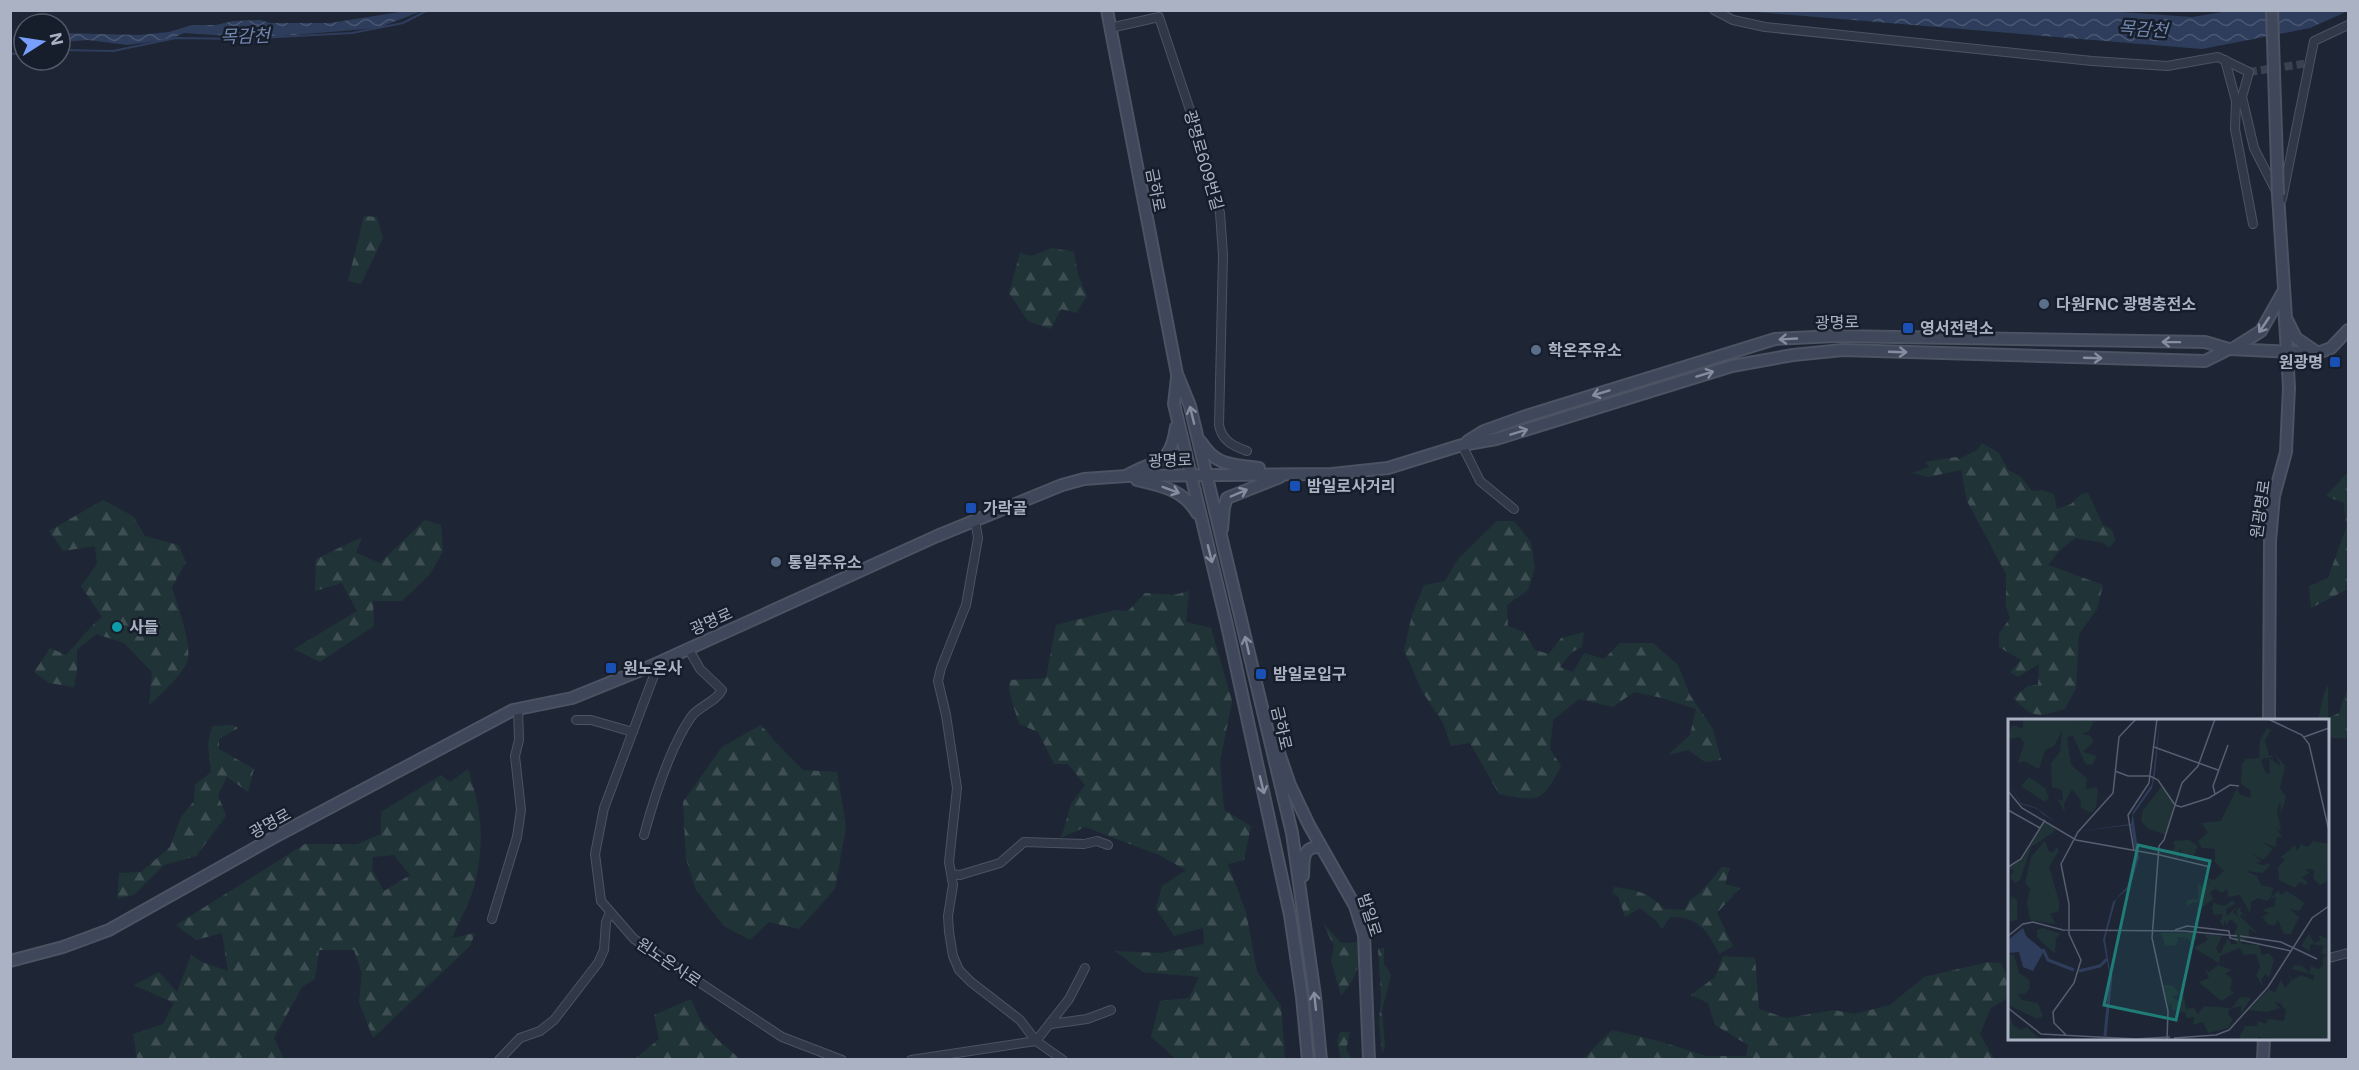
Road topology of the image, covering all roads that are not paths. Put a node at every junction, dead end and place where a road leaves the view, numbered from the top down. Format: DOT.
graph roads {
  1 [pos="1107,10"];
  2 [pos="1714,10"];
  3 [pos="2272,10"];
  4 [pos="2349,26"];
  5 [pos="1110,28"];
  6 [pos="2225,60"];
  7 [pos="2236,101"];
  8 [pos="2244,108"];
  9 [pos="2278,195"];
  10 [pos="2279,210"];
  11 [pos="2253,224"];
  12 [pos="2283,291"];
  13 [pos="2284,303"];
  14 [pos="2349,330"];
  15 [pos="2231,349"];
  16 [pos="2286,352"];
  17 [pos="2318,353"];
  18 [pos="1177,374"];
  19 [pos="1177,421"];
  20 [pos="1197,435"];
  21 [pos="1462,445"];
  22 [pos="1247,451"];
  23 [pos="1289,473"];
  24 [pos="1190,474"];
  25 [pos="1206,474"];
  26 [pos="1126,476"];
  27 [pos="1514,509"];
  28 [pos="975,520"];
  29 [pos="1203,524"];
  30 [pos="1222,539"];
  31 [pos="688,648"];
  32 [pos="660,661"];
  33 [pos="1262,708"];
  34 [pos="518,709"];
  35 [pos="2269,719"];
  36 [pos="576,720"];
  37 [pos="633,732"];
  38 [pos="1252,747"];
  39 [pos="1281,789"];
  40 [pos="1309,825"];
  41 [pos="644,835"];
  42 [pos="1108,846"];
  43 [pos="1322,847"];
  44 [pos="951,874"];
  45 [pos="1301,891"];
  46 [pos="610,912"];
  47 [pos="492,920"];
  48 [pos="2349,953"];
  49 [pos="2329,958"];
  50 [pos="10,961"];
  51 [pos="1085,968"];
  52 [pos="1111,1010"];
  53 [pos="1051,1024"];
  54 [pos="2264,1040"];
  55 [pos="1036,1041"];
  56 [pos="499,1059"];
  57 [pos="842,1059"];
  58 [pos="911,1059"];
  59 [pos="1063,1059"];
  60 [pos="1308,1059"];
  61 [pos="1321,1059"];
  62 [pos="1369,1059"];
  63 [pos="2264,1059"];
  1 -- 5 [label="main road, 금하로"];
  2 -- 6 [label="street"];
  3 -- 9 [label="main road, bridge"];
  4 -- 10 [label="street"];
  5 -- 18 [label="main road, 금하로"];
  5 -- 22 [label="street, 광명로609번길"];
  6 -- 7 [label="street"];
  6 -- 8 [label="street"];
  7 -- 8 [label="street"];
  7 -- 11 [label="street"];
  8 -- 9 [label="street"];
  9 -- 10 [label="main road"];
  10 -- 12 [label="main road"];
  12 -- 13 [label="main road"];
  12 -- 15 [label="main road, one-way"];
  13 -- 16 [label="main road, 원광명로"];
  13 -- 17 [label="main road"];
  14 -- 17 [label="main road"];
  15 -- 16 [label="main road, 광명로"];
  21 -- 15 [label="main road, 광명로, one-way"];
  15 -- 21 [label="main road, 광명로, one-way"];
  16 -- 17 [label="main road, 광명로"];
  16 -- 35 [label="main road, 원광명로"];
  18 -- 19 [label="main road, 금하로"];
  20 -- 18 [label="main road, 금하로, one-way"];
  19 -- 24 [label="main road, 금하로"];
  19 -- 26 [label="main road"];
  20 -- 23 [label="main road"];
  20 -- 25 [label="main road, 금하로"];
  21 -- 23 [label="main road, 광명로"];
  21 -- 27 [label="street"];
  23 -- 25 [label="main road, 광명로"];
  30 -- 23 [label="main road, one-way"];
  24 -- 25 [label="main road, 광명로"];
  24 -- 26 [label="main road, 광명로"];
  24 -- 29 [label="main road, 금하로"];
  25 -- 30 [label="main road, 금하로"];
  26 -- 28 [label="main road, 광명로"];
  26 -- 29 [label="main road, one-way"];
  28 -- 31 [label="main road, 광명로"];
  28 -- 44 [label="street"];
  29 -- 38 [label="main road, 금하로, one-way"];
  33 -- 30 [label="main road, 금하로, one-way"];
  31 -- 32 [label="main road, 광명로"];
  31 -- 41 [label="street"];
  32 -- 34 [label="main road, 광명로"];
  32 -- 37 [label="street, 원노온사로"];
  33 -- 39 [label="main road, 금하로"];
  33 -- 40 [label="main road"];
  34 -- 47 [label="street"];
  34 -- 50 [label="main road, 광명로"];
  36 -- 37 [label="street"];
  37 -- 46 [label="street, 원노온사로"];
  38 -- 39 [label="main road"];
  38 -- 60 [label="main road, 금하로, one-way"];
  39 -- 40 [label="main road"];
  39 -- 45 [label="main road, 금하로"];
  40 -- 43 [label="main road, 밤일로"];
  42 -- 44 [label="street"];
  43 -- 45 [label="main road"];
  43 -- 62 [label="main road, 밤일로"];
  44 -- 55 [label="street"];
  61 -- 45 [label="main road, 금하로, one-way"];
  46 -- 56 [label="street"];
  46 -- 57 [label="street, 원노온사로"];
  48 -- 49 [label="street"];
  51 -- 53 [label="street"];
  52 -- 53 [label="street"];
  53 -- 55 [label="street"];
  54 -- 63 [label="main road"];
  55 -- 58 [label="street"];
  55 -- 59 [label="street"];
}
